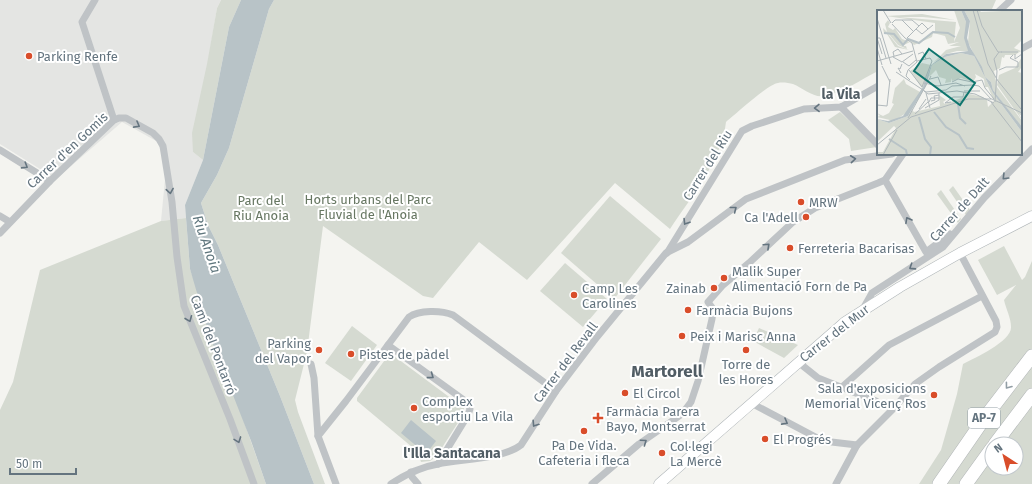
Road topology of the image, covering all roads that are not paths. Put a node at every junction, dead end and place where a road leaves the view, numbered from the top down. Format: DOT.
graph roads {
  1 [pos="95,0"];
  2 [pos="1011,0"];
  3 [pos="1000,10"];
  4 [pos="1032,43"];
  5 [pos="1022,48"];
  6 [pos="877,87"];
  7 [pos="842,108"];
  8 [pos="114,120"];
  9 [pos="158,139"];
  10 [pos="877,143"];
  11 [pos="1032,149"];
  12 [pos="0,150"];
  13 [pos="882,155"];
  14 [pos="889,155"];
  15 [pos="902,155"];
  16 [pos="893,170"];
  17 [pos="885,180"];
  18 [pos="50,181"];
  19 [pos="0,216"];
  20 [pos="1032,216"];
  21 [pos="10,222"];
  22 [pos="961,225"];
  23 [pos="0,233"];
  24 [pos="666,253"];
  25 [pos="960,253"];
  26 [pos="982,296"];
  27 [pos="863,309"];
  28 [pos="388,345"];
  29 [pos="1032,356"];
  30 [pos="798,362"];
  31 [pos="311,364"];
  32 [pos="842,387"];
  33 [pos="556,391"];
  34 [pos="1032,395"];
  35 [pos="876,400"];
  36 [pos="750,403"];
  37 [pos="318,436"];
  38 [pos="1001,436"];
  39 [pos="857,445"];
  40 [pos="984,459"];
  41 [pos="438,464"];
  42 [pos="410,472"];
  43 [pos="254,484"];
  44 [pos="336,484"];
  45 [pos="391,484"];
  46 [pos="418,484"];
  47 [pos="592,484"];
  48 [pos="659,484"];
  49 [pos="836,484"];
  50 [pos="939,484"];
  51 [pos="966,484"];
  1 -- 8 [label="street"];
  2 -- 3 [label="street"];
  4 -- 5 [label="street"];
  6 -- 7 [label="street"];
  7 -- 10 [label="street"];
  7 -- 24 [label="street, Carrer del Riu, one-way"];
  8 -- 9 [label="street, Carrer d'en Gomis, one-way"];
  8 -- 18 [label="street, Carrer d'en Gomis"];
  9 -- 43 [label="street, Camí del Pontarró, one-way"];
  11 -- 22 [label="street, Carrer de Dalt, one-way"];
  12 -- 18 [label="street, one-way"];
  24 -- 13 [label="street, Carrer del Revall, one-way"];
  14 -- 16 [label="street"];
  15 -- 16 [label="street"];
  16 -- 17 [label="street"];
  22 -- 17 [label="street, one-way"];
  47 -- 17 [label="street, one-way"];
  18 -- 21 [label="street, Carrer d'en Gomis"];
  19 -- 21 [label="street"];
  20 -- 25 [label="main road, Carrer del Mur"];
  21 -- 23 [label="street, Carrer d'en Gomis"];
  22 -- 27 [label="street, Carrer de Dalt, one-way"];
  24 -- 33 [label="street, Carrer del Revall"];
  25 -- 26 [label="street"];
  25 -- 27 [label="main road, Carrer del Mur"];
  26 -- 32 [label="street"];
  26 -- 39 [label="street"];
  27 -- 30 [label="main road, Carrer del Mur"];
  28 -- 33 [label="street"];
  28 -- 37 [label="street"];
  28 -- 41 [label="street, one-way"];
  29 -- 50 [label="highway, AP-7, one-way"];
  30 -- 32 [label="street"];
  30 -- 36 [label="main road, Carrer del Mur"];
  31 -- 37 [label="street"];
  32 -- 35 [label="street"];
  33 -- 41 [label="street, Carrer del Revall, one-way"];
  34 -- 38 [label="highway, AP-7"];
  36 -- 39 [label="street, one-way"];
  36 -- 48 [label="main road, Carrer del Mur"];
  37 -- 44 [label="street"];
  39 -- 49 [label="street"];
  40 -- 51 [label="highway"];
  41 -- 42 [label="street, Carrer del Revall"];
  42 -- 45 [label="street, Carrer del Revall"];
  42 -- 46 [label="street"];
}
